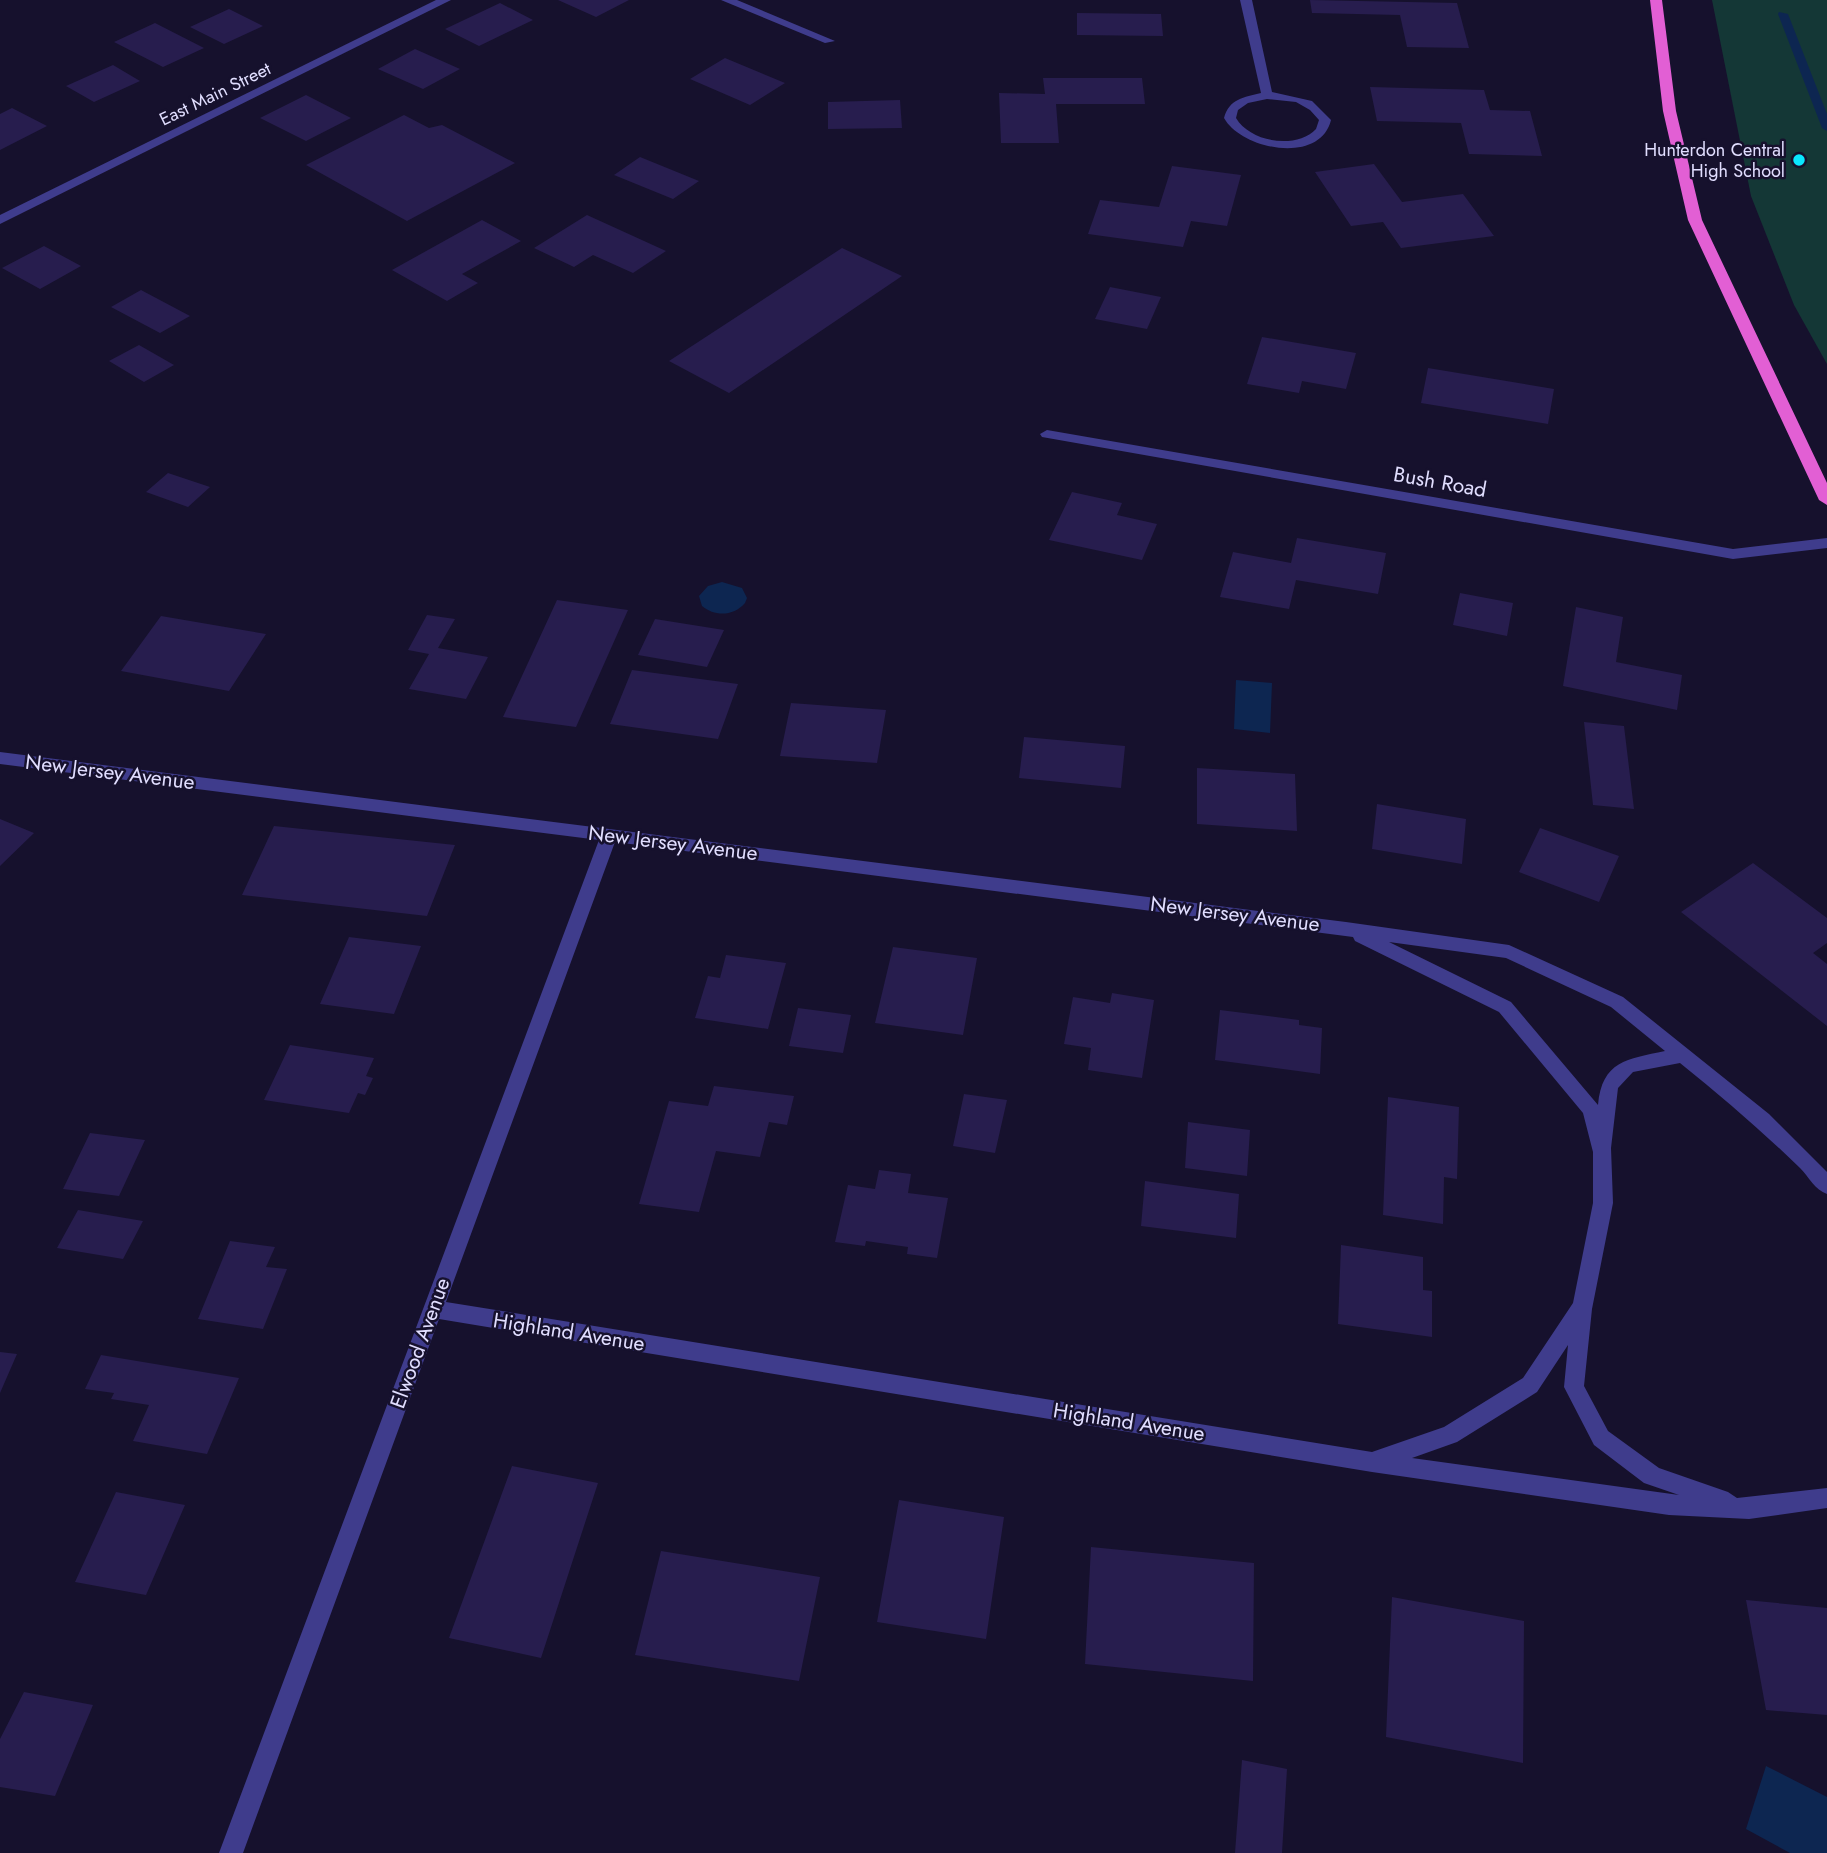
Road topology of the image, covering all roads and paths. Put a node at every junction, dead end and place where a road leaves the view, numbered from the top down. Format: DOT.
graph roads {
  1 [pos="445,0"];
  2 [pos="727,0"];
  3 [pos="1246,0"];
  4 [pos="1656,0"];
  5 [pos="829,41"];
  6 [pos="1267,95"];
  7 [pos="0,220"];
  8 [pos="1046,434"];
  9 [pos="1827,500"];
  10 [pos="1827,544"];
  11 [pos="0,758"];
  12 [pos="610,835"];
  13 [pos="1346,929"];
  14 [pos="1685,1055"];
  15 [pos="1603,1152"];
  16 [pos="1827,1186"];
  17 [pos="1583,1306"];
  18 [pos="432,1309"];
  19 [pos="1372,1462"];
  20 [pos="1827,1499"];
  21 [pos="1749,1509"];
  22 [pos="231,1853"];
  1 -- 7 [label="street, East Main Street"];
  2 -- 5 [label="street"];
  3 -- 6 [label="street"];
  4 -- 9 [label="highway"];
  6 -- 6 [label="street"];
  8 -- 10 [label="street, Bush Road"];
  11 -- 12 [label="street, New Jersey Avenue"];
  12 -- 13 [label="street, New Jersey Avenue"];
  12 -- 18 [label="street, Elwood Avenue"];
  13 -- 14 [label="street, New Jersey Avenue"];
  13 -- 15 [label="street, New Jersey Avenue"];
  14 -- 15 [label="street, New Jersey Avenue"];
  14 -- 16 [label="street, New Jersey Avenue"];
  15 -- 17 [label="street, New Jersey Avenue"];
  17 -- 19 [label="street, New Jersey Avenue"];
  17 -- 21 [label="street, New Jersey Avenue"];
  18 -- 19 [label="street, Highland Avenue"];
  18 -- 22 [label="street, Elwood Avenue"];
  19 -- 21 [label="street, Highland Avenue"];
  20 -- 21 [label="street, Highland Avenue"];
}
